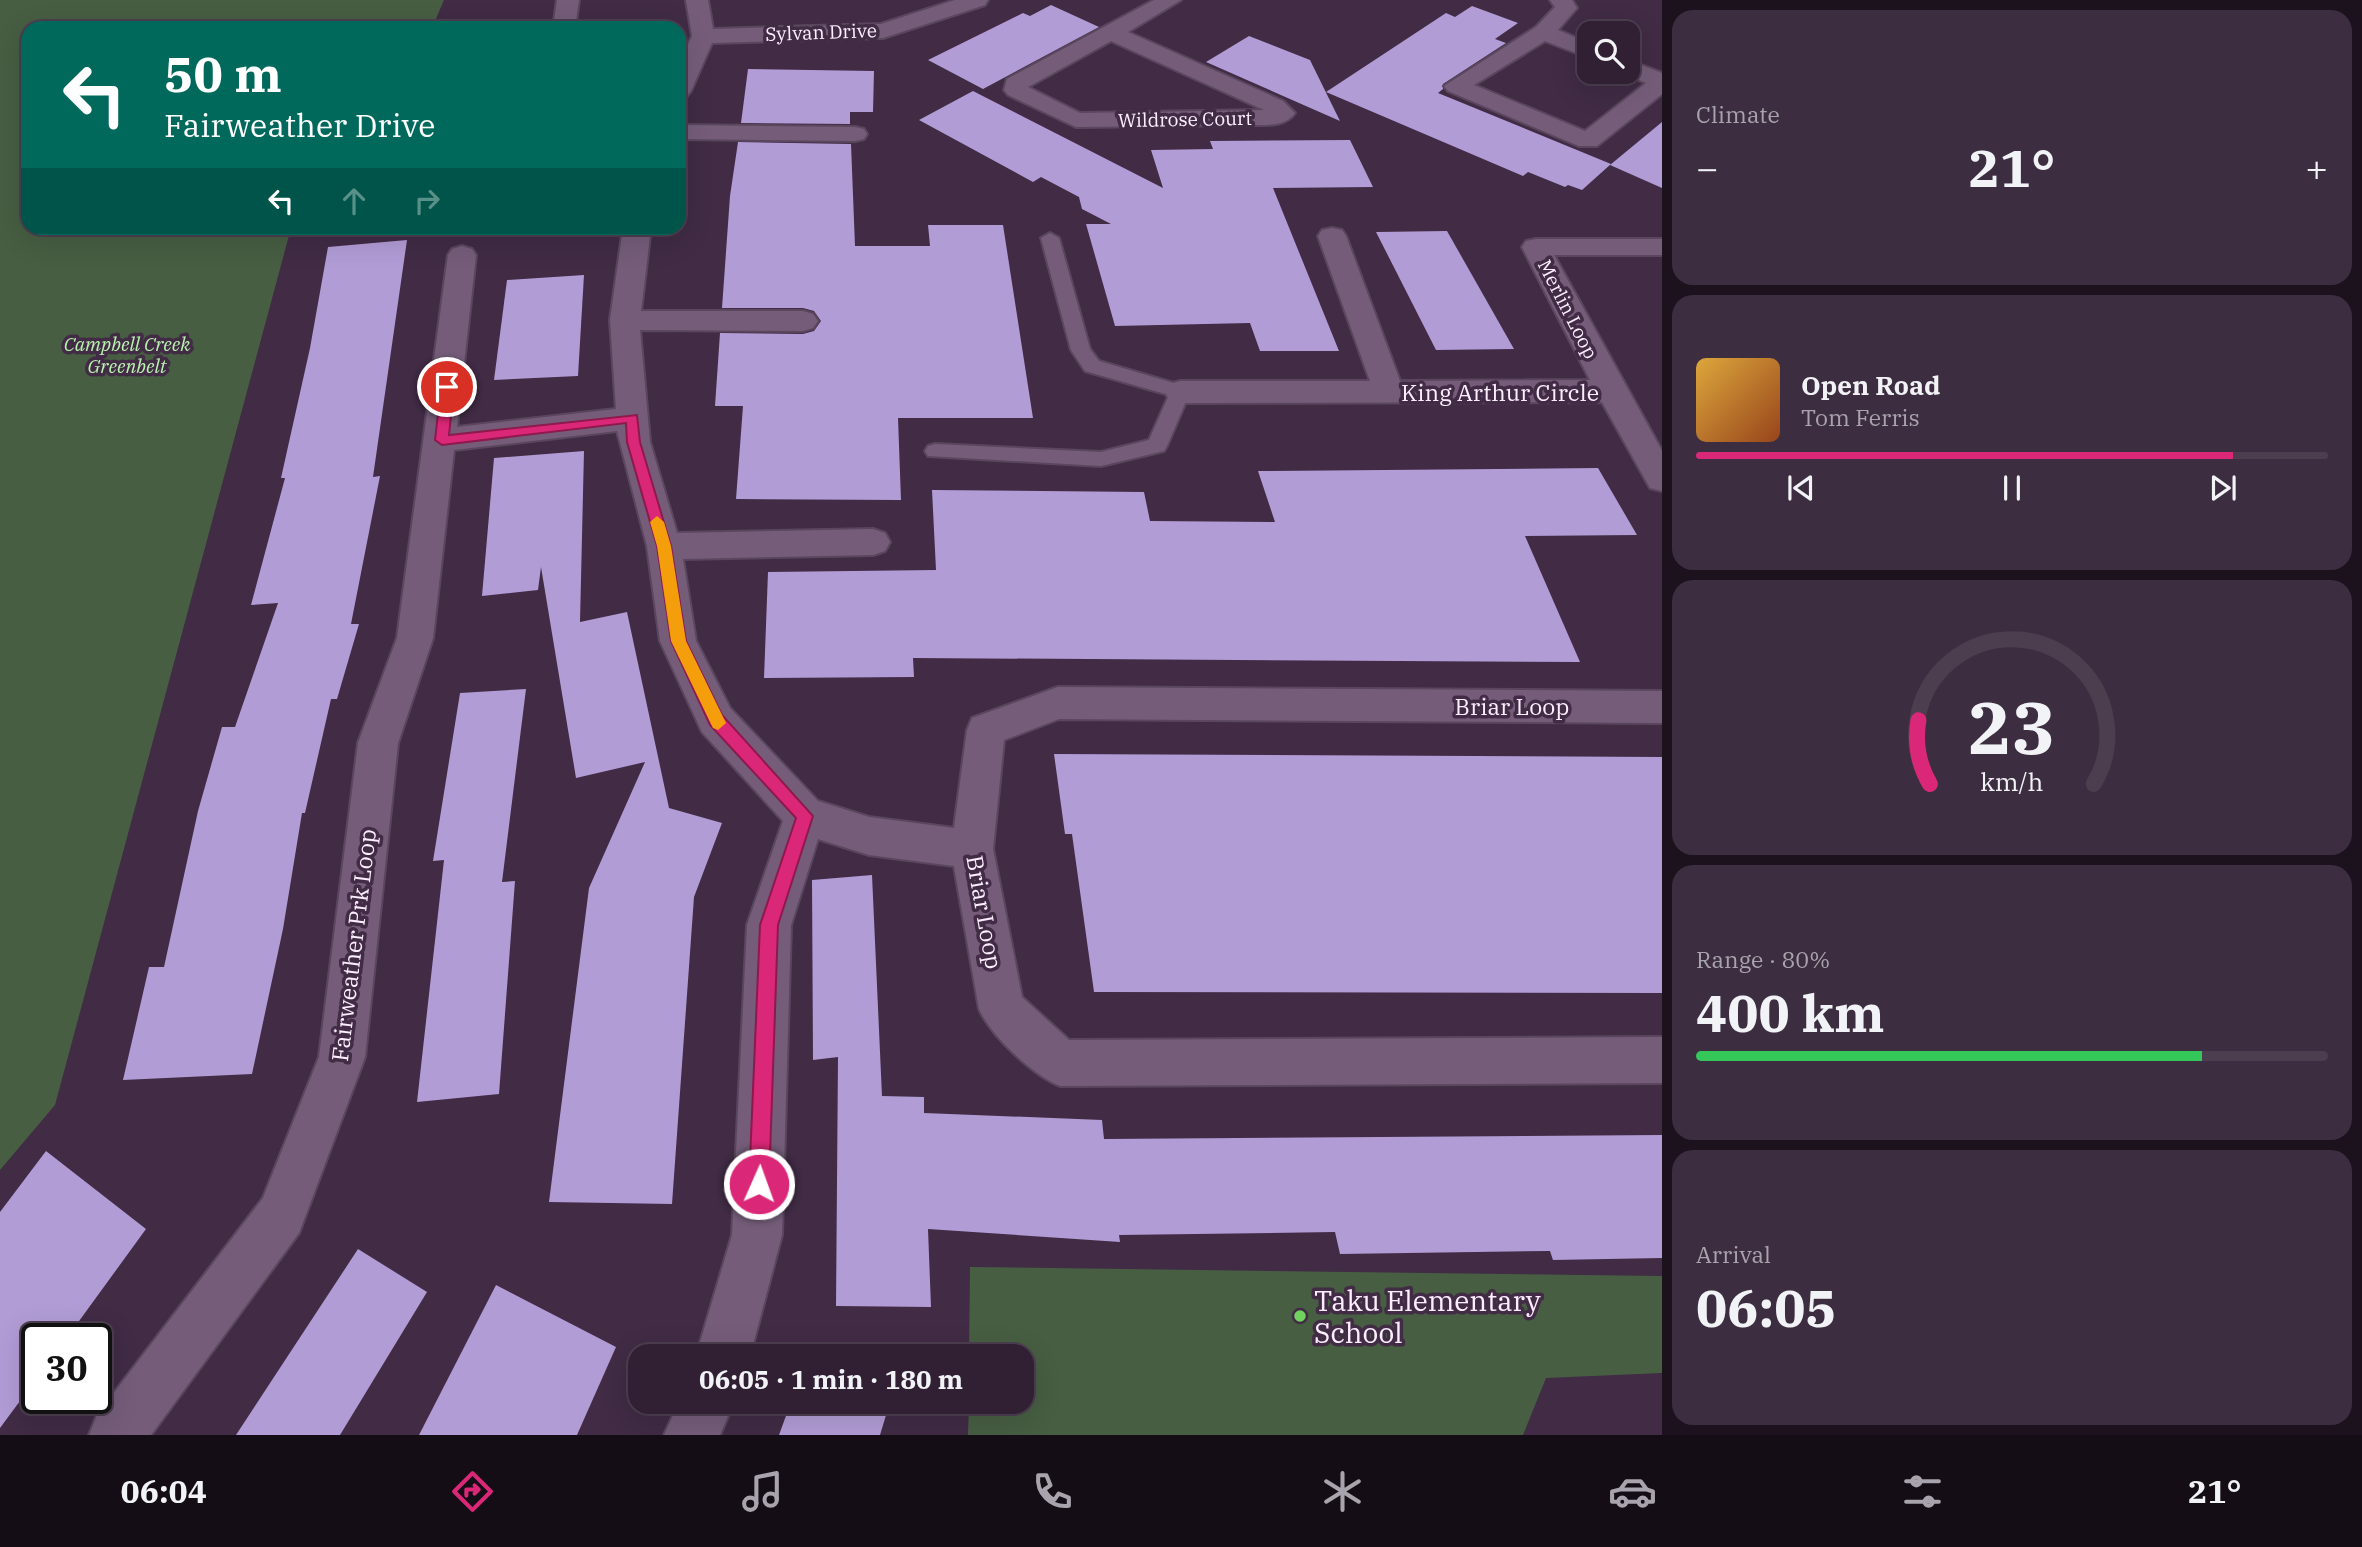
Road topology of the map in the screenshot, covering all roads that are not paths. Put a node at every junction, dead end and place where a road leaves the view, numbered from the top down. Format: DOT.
graph roads {
  1 [pos="568,0"];
  2 [pos="697,0"];
  3 [pos="977,0"];
  4 [pos="1170,0"];
  5 [pos="1561,0"];
  6 [pos="565,21"];
  7 [pos="1110,32"];
  8 [pos="1544,32"];
  9 [pos="703,36"];
  10 [pos="1577,46"];
  11 [pos="1640,71"];
  12 [pos="686,75"];
  13 [pos="1662,81"];
  14 [pos="686,132"];
  15 [pos="855,134"];
  16 [pos="636,235"];
  17 [pos="1332,236"];
  18 [pos="1050,238"];
  19 [pos="1662,247"];
  20 [pos="462,255"];
  21 [pos="625,320"];
  22 [pos="803,321"];
  23 [pos="1611,391"];
  24 [pos="1180,392"];
  25 [pos="1389,392"];
  26 [pos="632,418"];
  27 [pos="442,440"];
  28 [pos="935,451"];
  29 [pos="1662,479"];
  30 [pos="873,542"];
  31 [pos="664,546"];
  32 [pos="1662,707"];
  33 [pos="805,816"];
  34 [pos="972,849"];
  35 [pos="1662,1060"];
  36 [pos="726,1344"];
  37 [pos="702,1414"];
  38 [pos="117,1435"];
  39 [pos="692,1435"];
  1 -- 6 [label="street"];
  2 -- 9 [label="street"];
  3 -- 9 [label="street, Sylvan Drive"];
  4 -- 7 [label="street, Wildrose Court"];
  5 -- 8 [label="street"];
  7 -- 7 [label="street, Wildrose Court"];
  8 -- 10 [label="street"];
  8 -- 13 [label="street"];
  9 -- 12 [label="street"];
  11 -- 13 [label="street"];
  14 -- 15 [label="street"];
  16 -- 21 [label="street"];
  17 -- 25 [label="street, King Arthur Circle"];
  18 -- 24 [label="lane, King Arthur Circle"];
  19 -- 23 [label="street, Merlin Loop"];
  20 -- 27 [label="street, Fairweather Prk Loop"];
  21 -- 22 [label="street"];
  21 -- 26 [label="street"];
  23 -- 25 [label="street, King Arthur Circle"];
  23 -- 29 [label="street, Merlin Loop"];
  24 -- 25 [label="street, King Arthur Circle"];
  24 -- 28 [label="lane"];
  26 -- 27 [label="street"];
  26 -- 31 [label="street"];
  27 -- 38 [label="street, Fairweather Prk Loop"];
  30 -- 31 [label="street"];
  31 -- 33 [label="street"];
  32 -- 34 [label="street, Briar Loop"];
  33 -- 34 [label="street"];
  33 -- 36 [label="street"];
  34 -- 35 [label="street, Briar Loop"];
  37 -- 39 [label="street"];
}
